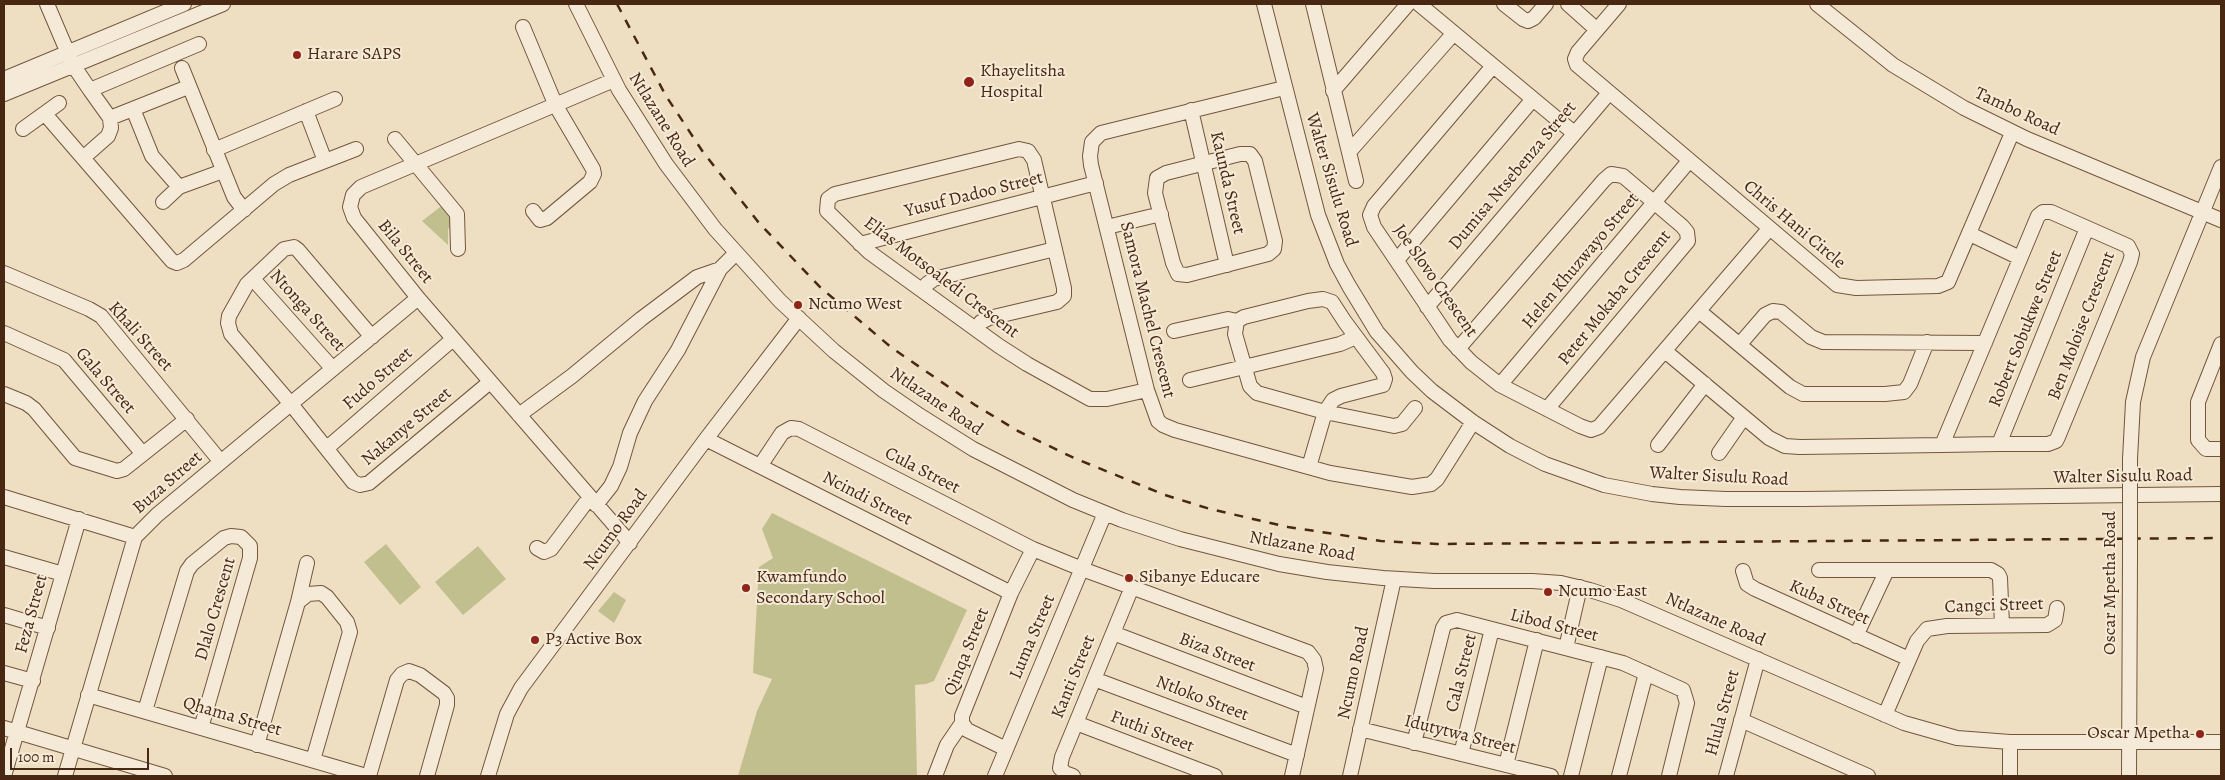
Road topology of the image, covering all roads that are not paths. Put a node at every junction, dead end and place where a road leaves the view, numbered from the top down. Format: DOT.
graph roads {
  1 [pos="47,4"];
  2 [pos="184,4"];
  3 [pos="223,4"];
  4 [pos="576,4"];
  5 [pos="1264,4"];
  6 [pos="1313,4"];
  7 [pos="1408,4"];
  8 [pos="1419,4"];
  9 [pos="1504,4"];
  10 [pos="1546,4"];
  11 [pos="1568,4"];
  12 [pos="1619,4"];
  13 [pos="1818,4"];
  14 [pos="523,27"];
  15 [pos="1596,29"];
  16 [pos="1454,33"];
  17 [pos="199,44"];
  18 [pos="70,59"];
  19 [pos="1493,66"];
  20 [pos="182,68"];
  21 [pos="4,79"];
  22 [pos="614,80"];
  23 [pos="188,87"];
  24 [pos="1284,88"];
  25 [pos="90,90"];
  26 [pos="1333,92"];
  27 [pos="1609,93"];
  28 [pos="4,94"];
  29 [pos="335,99"];
  30 [pos="1533,99"];
  31 [pos="59,103"];
  32 [pos="556,106"];
  33 [pos="133,109"];
  34 [pos="1191,110"];
  35 [pos="306,111"];
  36 [pos="45,114"];
  37 [pos="110,118"];
  38 [pos="23,129"];
  39 [pos="1574,133"];
  40 [pos="2012,133"];
  41 [pos="395,138"];
  42 [pos="356,148"];
  43 [pos="214,150"];
  44 [pos="1349,152"];
  45 [pos="83,158"];
  46 [pos="325,161"];
  47 [pos="1689,161"];
  48 [pos="416,164"];
  49 [pos="1202,164"];
  50 [pos="2221,167"];
  51 [pos="223,171"];
  52 [pos="1356,181"];
  53 [pos="1096,183"];
  54 [pos="179,188"];
  55 [pos="1042,197"];
  56 [pos="163,202"];
  57 [pos="1654,203"];
  58 [pos="244,210"];
  59 [pos="533,211"];
  60 [pos="2203,212"];
  61 [pos="1161,214"];
  62 [pos="2221,220"];
  63 [pos="1108,227"];
  64 [pos="2087,228"];
  65 [pos="1769,229"];
  66 [pos="1970,234"];
  67 [pos="860,244"];
  68 [pos="1055,248"];
  69 [pos="458,249"];
  70 [pos="736,253"];
  71 [pos="2020,258"];
  72 [pos="1397,260"];
  73 [pos="1227,265"];
  74 [pos="720,269"];
  75 [pos="4,273"];
  76 [pos="253,279"];
  77 [pos="923,290"];
  78 [pos="418,298"];
  79 [pos="1428,307"];
  80 [pos="1700,311"];
  81 [pos="799,318"];
  82 [pos="1237,321"];
  83 [pos="976,329"];
  84 [pos="1174,331"];
  85 [pos="4,333"];
  86 [pos="372,337"];
  87 [pos="1356,337"];
  88 [pos="454,339"];
  89 [pos="1927,342"];
  90 [pos="1985,343"];
  91 [pos="1740,344"];
  92 [pos="2221,344"];
  93 [pos="1458,349"];
  94 [pos="1665,351"];
  95 [pos="1244,367"];
  96 [pos="333,369"];
  97 [pos="1190,380"];
  98 [pos="490,382"];
  99 [pos="1704,384"];
  100 [pos="1500,385"];
  101 [pos="1147,390"];
  102 [pos="5,397"];
  103 [pos="291,404"];
  104 [pos="1415,408"];
  105 [pos="1547,409"];
  106 [pos="1326,412"];
  107 [pos="519,415"];
  108 [pos="1744,417"];
  109 [pos="188,419"];
  110 [pos="1472,422"];
  111 [pos="706,439"];
  112 [pos="1999,444"];
  113 [pos="1658,445"];
  114 [pos="1942,445"];
  115 [pos="327,448"];
  116 [pos="2221,449"];
  117 [pos="1719,453"];
  118 [pos="143,454"];
  119 [pos="221,462"];
  120 [pos="760,466"];
  121 [pos="1309,467"];
  122 [pos="2221,494"];
  123 [pos="4,497"];
  124 [pos="593,501"];
  125 [pos="1104,513"];
  126 [pos="79,519"];
  127 [pos="135,537"];
  128 [pos="630,543"];
  129 [pos="537,548"];
  130 [pos="1033,549"];
  131 [pos="4,558"];
  132 [pos="307,563"];
  133 [pos="1082,569"];
  134 [pos="1819,570"];
  135 [pos="1887,570"];
  136 [pos="1744,571"];
  137 [pos="63,574"];
  138 [pos="1394,578"];
  139 [pos="1132,587"];
  140 [pos="1580,587"];
  141 [pos="1011,593"];
  142 [pos="298,602"];
  143 [pos="2057,608"];
  144 [pos="4,614"];
  145 [pos="2002,626"];
  146 [pos="48,628"];
  147 [pos="1492,629"];
  148 [pos="1113,633"];
  149 [pos="1856,636"];
  150 [pos="1537,640"];
  151 [pos="1566,648"];
  152 [pos="1601,657"];
  153 [pos="1909,659"];
  154 [pos="1758,660"];
  155 [pos="4,673"];
  156 [pos="1646,673"];
  157 [pos="1094,679"];
  158 [pos="33,681"];
  159 [pos="88,695"];
  160 [pos="1307,707"];
  161 [pos="146,712"];
  162 [pos="1885,716"];
  163 [pos="1741,720"];
  164 [pos="962,723"];
  165 [pos="1076,723"];
  166 [pos="4,728"];
  167 [pos="201,728"];
  168 [pos="1360,729"];
  169 [pos="18,732"];
  170 [pos="2010,742"];
  171 [pos="2129,742"];
  172 [pos="2221,742"];
  173 [pos="1414,743"];
  174 [pos="257,745"];
  175 [pos="73,749"];
  176 [pos="1006,749"];
  177 [pos="1461,754"];
  178 [pos="1297,755"];
  179 [pos="313,760"];
  180 [pos="1506,765"];
  181 [pos="1863,775"];
  182 [pos="4,776"];
  183 [pos="65,776"];
  184 [pos="165,776"];
  185 [pos="367,776"];
  186 [pos="426,776"];
  187 [pos="488,776"];
  188 [pos="936,776"];
  189 [pos="995,776"];
  190 [pos="1073,776"];
  191 [pos="1215,776"];
  192 [pos="1292,776"];
  193 [pos="1350,776"];
  194 [pos="1551,776"];
  195 [pos="1571,776"];
  196 [pos="1619,776"];
  197 [pos="1669,776"];
  198 [pos="1726,776"];
  199 [pos="2010,776"];
  200 [pos="2129,776"];
  1 -- 18 [label="street"];
  2 -- 18 [label="street"];
  3 -- 18 [label="street"];
  4 -- 22 [label="street, Ntlazane Road"];
  5 -- 24 [label="street, Walter Sisulu Road"];
  6 -- 26 [label="street"];
  7 -- 26 [label="street"];
  8 -- 16 [label="street"];
  9 -- 10 [label="street"];
  11 -- 15 [label="street"];
  12 -- 15 [label="street, Chris Hani Circle"];
  13 -- 40 [label="street, Tambo Road"];
  14 -- 32 [label="street"];
  15 -- 27 [label="street, Chris Hani Circle"];
  16 -- 19 [label="street"];
  16 -- 44 [label="street"];
  17 -- 25 [label="street"];
  18 -- 21 [label="street"];
  18 -- 25 [label="street"];
  18 -- 28 [label="street"];
  19 -- 30 [label="street"];
  19 -- 72 [label="street, Joe Slovo Crescent"];
  20 -- 23 [label="street"];
  22 -- 32 [label="street, Bila Street"];
  22 -- 70 [label="street, Ntlazane Road"];
  23 -- 33 [label="street"];
  23 -- 43 [label="street"];
  24 -- 34 [label="street, Samora Machel Crescent"];
  24 -- 110 [label="street, Walter Sisulu Road"];
  25 -- 37 [label="street"];
  26 -- 44 [label="street"];
  27 -- 39 [label="street, Dumisa Ntsebenza Street"];
  27 -- 47 [label="street, Chris Hani Circle"];
  29 -- 35 [label="street"];
  30 -- 39 [label="street"];
  30 -- 72 [label="street"];
  31 -- 36 [label="street"];
  32 -- 48 [label="street, Bila Street"];
  32 -- 59 [label="street"];
  33 -- 37 [label="street"];
  33 -- 54 [label="street"];
  34 -- 49 [label="street, Kaunda Street"];
  34 -- 53 [label="street, Samora Machel Crescent"];
  35 -- 43 [label="street"];
  35 -- 46 [label="street"];
  36 -- 38 [label="street"];
  36 -- 45 [label="street"];
  37 -- 45 [label="street"];
  39 -- 79 [label="street, Dumisa Ntsebenza Street"];
  40 -- 60 [label="street, Tambo Road"];
  40 -- 66 [label="street, Chris Hani Circle"];
  41 -- 48 [label="street"];
  42 -- 46 [label="street"];
  43 -- 51 [label="street"];
  44 -- 52 [label="street"];
  45 -- 58 [label="street"];
  46 -- 58 [label="street"];
  47 -- 57 [label="street, Helen Khuzwayo Street"];
  47 -- 65 [label="street, Chris Hani Circle"];
  48 -- 69 [label="street"];
  48 -- 78 [label="street, Bila Street"];
  49 -- 61 [label="street"];
  49 -- 73 [label="street, Kaunda Street"];
  49 -- 73 [label="street"];
  50 -- 60 [label="street, Oscar Mpetha Road"];
  51 -- 54 [label="street"];
  51 -- 58 [label="street"];
  53 -- 55 [label="street, Yusuf Dadoo Street"];
  53 -- 63 [label="street, Samora Machel Crescent"];
  54 -- 56 [label="street"];
  55 -- 67 [label="street, Yusuf Dadoo Street"];
  55 -- 67 [label="street, Elias Motsoaledi Crescent"];
  55 -- 68 [label="street, Elias Motsoaledi Crescent"];
  57 -- 93 [label="street, Peter Mokaba Crescent"];
  57 -- 100 [label="street, Helen Khuzwayo Street"];
  57 -- 105 [label="street, Peter Mokaba Crescent"];
  60 -- 62 [label="street, Tambo Road"];
  60 -- 171 [label="street, Oscar Mpetha Road, bridge"];
  61 -- 63 [label="street"];
  61 -- 73 [label="street"];
  63 -- 101 [label="street, Samora Machel Crescent"];
  64 -- 71 [label="street, Ben Moloise Crescent"];
  64 -- 112 [label="street, Robert Sobukwe Street"];
  64 -- 112 [label="street, Ben Moloise Crescent"];
  65 -- 66 [label="street, Chris Hani Circle"];
  65 -- 80 [label="street, Joe Slovo Crescent"];
  66 -- 71 [label="street"];
  67 -- 77 [label="street, Elias Motsoaledi Crescent"];
  68 -- 77 [label="street"];
  68 -- 83 [label="street, Elias Motsoaledi Crescent"];
  70 -- 74 [label="street"];
  70 -- 81 [label="street, Ntlazane Road"];
  71 -- 90 [label="street, Ben Moloise Crescent"];
  72 -- 79 [label="street, Joe Slovo Crescent"];
  74 -- 107 [label="street"];
  74 -- 124 [label="street"];
  75 -- 109 [label="street, Khali Street"];
  76 -- 86 [label="street, Nakanye Street"];
  76 -- 96 [label="street, Ntonga Street"];
  76 -- 103 [label="street, Nakanye Street"];
  77 -- 83 [label="street, Elias Motsoaledi Crescent"];
  78 -- 86 [label="street, Buza Street"];
  78 -- 88 [label="street, Bila Street"];
  79 -- 93 [label="street, Joe Slovo Crescent"];
  80 -- 91 [label="street"];
  80 -- 94 [label="street, Joe Slovo Crescent"];
  81 -- 111 [label="street, Ncumo Road"];
  81 -- 125 [label="street, Ntlazane Road"];
  82 -- 84 [label="street"];
  82 -- 87 [label="street"];
  82 -- 95 [label="street"];
  83 -- 101 [label="street, Elias Motsoaledi Crescent"];
  85 -- 118 [label="street, Gala Street"];
  86 -- 96 [label="street, Buza Street"];
  87 -- 95 [label="street"];
  87 -- 106 [label="street"];
  88 -- 98 [label="street, Bila Street"];
  88 -- 115 [label="street, Fudo Street"];
  89 -- 90 [label="street"];
  89 -- 91 [label="street"];
  89 -- 91 [label="street"];
  90 -- 114 [label="street, Ben Moloise Crescent"];
  92 -- 116 [label="street"];
  93 -- 100 [label="street, Joe Slovo Crescent"];
  94 -- 99 [label="street, Ben Moloise Crescent"];
  94 -- 105 [label="street, Joe Slovo Crescent"];
  95 -- 97 [label="street"];
  95 -- 106 [label="street"];
  96 -- 103 [label="street, Buza Street"];
  98 -- 107 [label="street, Bila Street"];
  98 -- 115 [label="street, Nakanye Street"];
  99 -- 108 [label="street, Ben Moloise Crescent"];
  99 -- 113 [label="street"];
  100 -- 105 [label="street, Joe Slovo Crescent"];
  101 -- 121 [label="street, Samora Machel Crescent"];
  102 -- 118 [label="street"];
  103 -- 115 [label="street, Nakanye Street"];
  103 -- 119 [label="street, Buza Street"];
  104 -- 106 [label="street"];
  106 -- 121 [label="street"];
  107 -- 124 [label="street, Bila Street"];
  108 -- 114 [label="street, Ben Moloise Crescent"];
  108 -- 117 [label="street"];
  109 -- 118 [label="street"];
  109 -- 119 [label="street, Khali Street"];
  110 -- 121 [label="street, Samora Machel Crescent"];
  110 -- 122 [label="street, Walter Sisulu Road"];
  111 -- 120 [label="street, Ncindi Street"];
  111 -- 128 [label="street, Ncumo Road"];
  112 -- 114 [label="street, Ben Moloise Crescent"];
  119 -- 127 [label="street, Buza Street"];
  120 -- 130 [label="street, Cula Street"];
  120 -- 141 [label="street, Ncindi Street"];
  123 -- 126 [label="street"];
  124 -- 128 [label="street, Bila Street"];
  124 -- 129 [label="street"];
  125 -- 133 [label="street, Luma Street"];
  125 -- 138 [label="street, Ntlazane Road"];
  126 -- 127 [label="street"];
  126 -- 137 [label="street, Feza Street"];
  127 -- 159 [label="street, Buza Street"];
  128 -- 187 [label="street, Ncumo Road"];
  130 -- 133 [label="street, Cula Street"];
  130 -- 141 [label="street, Qinqa Street"];
  131 -- 137 [label="street"];
  132 -- 142 [label="street"];
  133 -- 139 [label="street, Cula Street"];
  133 -- 176 [label="street, Luma Street"];
  134 -- 135 [label="street"];
  135 -- 145 [label="street"];
  135 -- 149 [label="street"];
  136 -- 149 [label="street, Kuba Street"];
  137 -- 146 [label="street, Feza Street"];
  138 -- 140 [label="street, Ntlazane Road"];
  138 -- 168 [label="street, Ncumo Road"];
  139 -- 148 [label="street, Kanti Street"];
  139 -- 160 [label="street, Cula Street"];
  140 -- 151 [label="street"];
  140 -- 154 [label="street, Ntlazane Road"];
  141 -- 164 [label="street, Qinqa Street"];
  142 -- 174 [label="street"];
  142 -- 179 [label="street"];
  143 -- 145 [label="street, Cangci Street"];
  144 -- 146 [label="street"];
  145 -- 153 [label="street, Cangci Street"];
  146 -- 158 [label="street, Feza Street"];
  147 -- 150 [label="street, Libod Street"];
  147 -- 173 [label="street, Libod Street"];
  147 -- 177 [label="street, Cala Street"];
  148 -- 157 [label="street, Kanti Street"];
  148 -- 160 [label="street, Biza Street"];
  149 -- 153 [label="street, Kuba Street"];
  150 -- 151 [label="street, Libod Street"];
  150 -- 180 [label="street"];
  151 -- 152 [label="street, Libod Street"];
  152 -- 156 [label="street, Libod Street"];
  152 -- 195 [label="street"];
  153 -- 162 [label="street, Cangci Street"];
  154 -- 162 [label="street, Ntlazane Road"];
  154 -- 163 [label="street, Hlula Street"];
  155 -- 158 [label="street"];
  156 -- 196 [label="street"];
  156 -- 197 [label="street, Libod Street"];
  157 -- 165 [label="street, Kanti Street"];
  157 -- 178 [label="street, Ntloko Street"];
  158 -- 169 [label="street, Feza Street"];
  159 -- 161 [label="street, Qhama Street"];
  159 -- 175 [label="street, Buza Street"];
  160 -- 178 [label="street, Cula Street"];
  161 -- 167 [label="street, Qhama Street"];
  161 -- 167 [label="street, Dlalo Crescent"];
  162 -- 170 [label="street, Ntlazane Road"];
  163 -- 181 [label="street"];
  163 -- 198 [label="street, Hlula Street"];
  164 -- 176 [label="street, Qinqa Street"];
  164 -- 188 [label="street"];
  165 -- 190 [label="street, Kanti Street"];
  165 -- 191 [label="street, Futhi Street"];
  166 -- 169 [label="street"];
  167 -- 174 [label="street, Qhama Street"];
  168 -- 173 [label="street, Idutytwa Street"];
  168 -- 193 [label="street, Ncumo Road"];
  169 -- 175 [label="street"];
  169 -- 182 [label="street, Feza Street"];
  170 -- 171 [label="street, Ntlazane Road"];
  170 -- 199 [label="street"];
  171 -- 172 [label="street, Ntlazane Road"];
  171 -- 200 [label="street, Oscar Mpetha Road"];
  173 -- 177 [label="street, Idutytwa Street"];
  174 -- 179 [label="street, Qhama Street"];
  175 -- 183 [label="street, Buza Street"];
  175 -- 184 [label="street"];
  176 -- 189 [label="street, Luma Street"];
  177 -- 180 [label="street, Idutytwa Street"];
  178 -- 192 [label="street, Cula Street"];
  179 -- 185 [label="street, Qhama Street"];
  180 -- 194 [label="street, Idutytwa Street"];
  185 -- 186 [label="street"];
}
